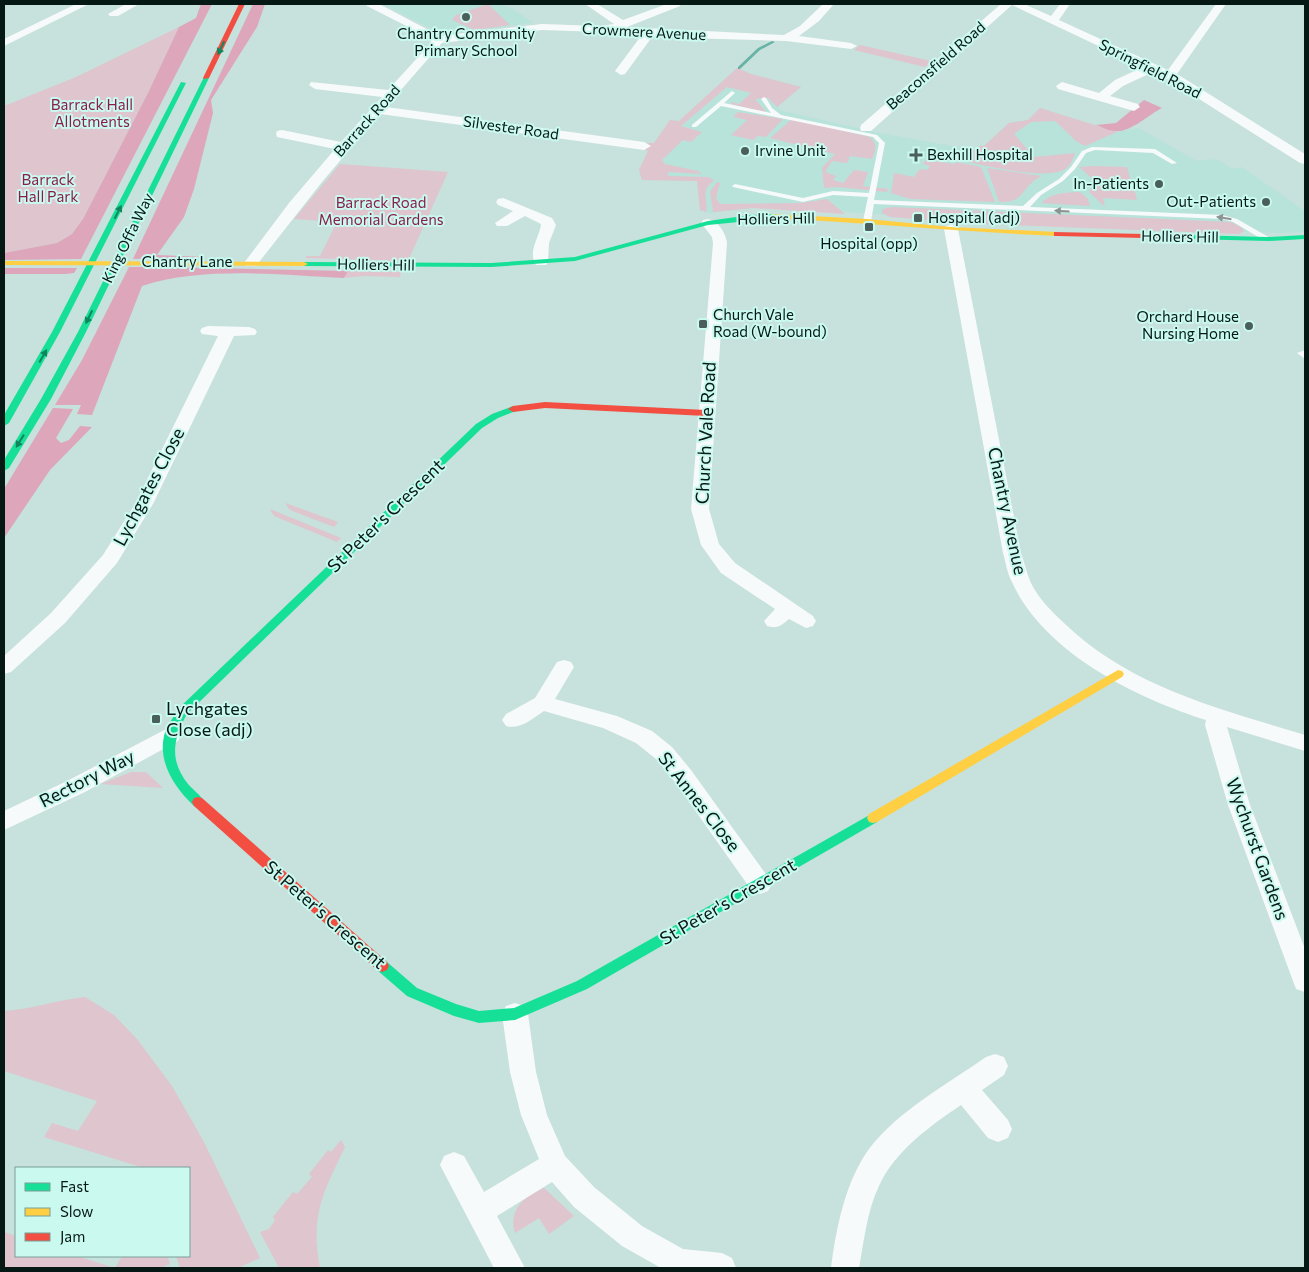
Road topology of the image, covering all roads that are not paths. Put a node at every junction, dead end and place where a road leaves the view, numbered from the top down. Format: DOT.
graph roads {
  1 [pos="84,4"];
  2 [pos="105,4"];
  3 [pos="242,4"];
  4 [pos="371,4"];
  5 [pos="590,4"];
  6 [pos="676,4"];
  7 [pos="829,4"];
  8 [pos="1007,4"];
  9 [pos="1016,4"];
  10 [pos="1065,4"];
  11 [pos="1221,4"];
  12 [pos="129,6"];
  13 [pos="114,14"];
  14 [pos="1053,21"];
  15 [pos="620,26"];
  16 [pos="650,32"];
  17 [pos="786,38"];
  18 [pos="437,40"];
  19 [pos="4,43"];
  20 [pos="852,46"];
  21 [pos="1153,67"];
  22 [pos="621,71"];
  23 [pos="188,74"];
  24 [pos="1170,75"];
  25 [pos="326,78"];
  26 [pos="1062,86"];
  27 [pos="732,93"];
  28 [pos="391,94"];
  29 [pos="1102,97"];
  30 [pos="764,100"];
  31 [pos="720,104"];
  32 [pos="1134,106"];
  33 [pos="378,110"];
  34 [pos="778,115"];
  35 [pos="294,125"];
  36 [pos="694,126"];
  37 [pos="866,128"];
  38 [pos="282,134"];
  39 [pos="268,142"];
  40 [pos="644,146"];
  41 [pos="345,147"];
  42 [pos="1305,160"];
  43 [pos="1174,163"];
  44 [pos="735,186"];
  45 [pos="870,199"];
  46 [pos="503,202"];
  47 [pos="1024,209"];
  48 [pos="524,211"];
  49 [pos="867,221"];
  50 [pos="502,223"];
  51 [pos="708,223"];
  52 [pos="951,229"];
  53 [pos="1305,237"];
  54 [pos="1268,239"];
  55 [pos="541,262"];
  56 [pos="4,263"];
  57 [pos="251,263"];
  58 [pos="208,331"];
  59 [pos="228,332"];
  60 [pos="249,332"];
  61 [pos="1305,352"];
  62 [pos="1305,357"];
  63 [pos="706,413"];
  64 [pos="4,423"];
  65 [pos="4,468"];
  66 [pos="806,621"];
  67 [pos="4,667"];
  68 [pos="564,667"];
  69 [pos="1118,674"];
  70 [pos="542,703"];
  71 [pos="1218,716"];
  72 [pos="513,720"];
  73 [pos="170,735"];
  74 [pos="1305,743"];
  75 [pos="4,821"];
  76 [pos="760,884"];
  77 [pos="1305,981"];
  78 [pos="515,1014"];
  79 [pos="995,1066"];
  80 [pos="964,1089"];
  81 [pos="998,1129"];
  82 [pos="454,1165"];
  83 [pos="555,1165"];
  84 [pos="478,1211"];
  85 [pos="679,1266"];
  86 [pos="510,1268"];
  87 [pos="722,1268"];
  88 [pos="845,1268"];
  1 -- 19 [label="street"];
  2 -- 12 [label="street"];
  3 -- 65 [label="main road, King Offa Way, one-way"];
  4 -- 18 [label="street"];
  5 -- 15 [label="street"];
  6 -- 15 [label="street"];
  7 -- 17 [label="street"];
  8 -- 37 [label="street, Beaconsfield Road"];
  9 -- 14 [label="street, Springfield Road"];
  10 -- 14 [label="street"];
  11 -- 24 [label="street"];
  12 -- 13 [label="street"];
  14 -- 21 [label="street, Springfield Road"];
  15 -- 16 [label="street, Crowmere Avenue"];
  15 -- 18 [label="street, Crowmere Avenue"];
  16 -- 17 [label="street, Crowmere Avenue"];
  16 -- 22 [label="street"];
  17 -- 20 [label="street, Crowmere Avenue"];
  18 -- 28 [label="street, Barrack Road"];
  21 -- 24 [label="street, Springfield Road"];
  21 -- 29 [label="street"];
  64 -- 23 [label="main road, King Offa Way, one-way"];
  24 -- 42 [label="street, Springfield Road"];
  25 -- 28 [label="street"];
  26 -- 29 [label="street"];
  27 -- 31 [label="lane"];
  28 -- 33 [label="street, Barrack Road"];
  29 -- 32 [label="street"];
  30 -- 34 [label="lane"];
  31 -- 34 [label="lane"];
  31 -- 36 [label="lane"];
  33 -- 40 [label="street, Silvester Road"];
  33 -- 41 [label="street, Barrack Road"];
  34 -- 45 [label="lane"];
  35 -- 38 [label="street"];
  38 -- 39 [label="street"];
  38 -- 41 [label="street"];
  41 -- 57 [label="street, Barrack Road"];
  43 -- 47 [label="lane"];
  44 -- 45 [label="lane"];
  45 -- 47 [label="lane"];
  45 -- 49 [label="lane"];
  46 -- 48 [label="street"];
  54 -- 47 [label="lane, one-way"];
  48 -- 50 [label="street"];
  48 -- 55 [label="street"];
  49 -- 51 [label="main road, Holliers Hill"];
  49 -- 52 [label="main road, Holliers Hill"];
  51 -- 55 [label="main road, Holliers Hill"];
  51 -- 63 [label="street, Church Vale Road"];
  52 -- 54 [label="main road, Holliers Hill"];
  52 -- 69 [label="street, Chantry Avenue"];
  53 -- 54 [label="main road, Holliers Hill"];
  55 -- 57 [label="main road, Holliers Hill"];
  56 -- 57 [label="main road, Chantry Lane"];
  58 -- 59 [label="street"];
  59 -- 60 [label="street"];
  59 -- 67 [label="street, Lychgates Close"];
  61 -- 62 [label="lane"];
  63 -- 66 [label="street, Church Vale Road"];
  63 -- 73 [label="main road, St Peter's Crescent"];
  68 -- 70 [label="street"];
  69 -- 71 [label="street, Chantry Avenue"];
  69 -- 76 [label="main road, St Peter's Crescent"];
  70 -- 72 [label="street"];
  70 -- 76 [label="street, St Annes Close"];
  71 -- 74 [label="street, Chantry Avenue"];
  71 -- 77 [label="street, Wychurst Gardens"];
  73 -- 75 [label="street, Rectory Way"];
  73 -- 78 [label="main road, St Peter's Crescent"];
  76 -- 78 [label="main road, St Peter's Crescent"];
  78 -- 83 [label="street"];
  79 -- 80 [label="street"];
  80 -- 81 [label="street"];
  80 -- 88 [label="street"];
  82 -- 84 [label="street"];
  83 -- 84 [label="street"];
  83 -- 85 [label="street"];
  84 -- 86 [label="street"];
  85 -- 87 [label="street"];
}
